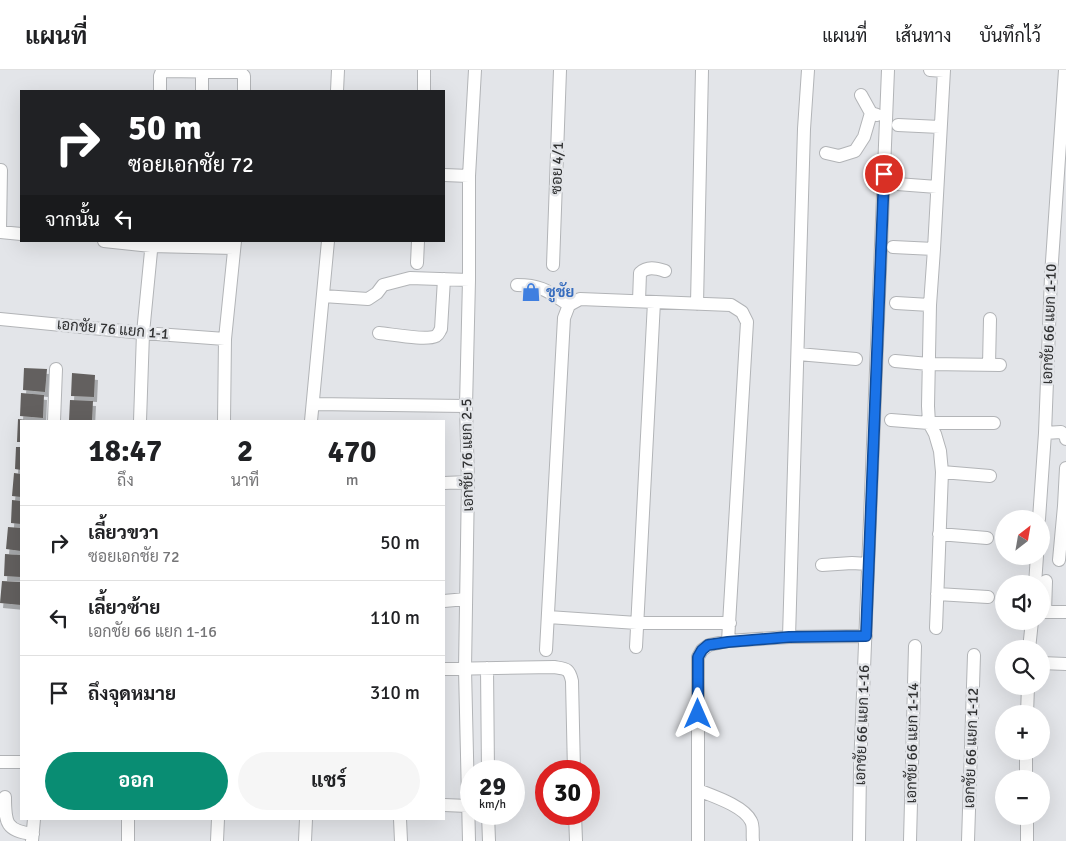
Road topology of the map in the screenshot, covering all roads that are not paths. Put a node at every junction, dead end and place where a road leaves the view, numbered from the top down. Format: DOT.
graph roads {
  1 [pos="338,70"];
  2 [pos="424,70"];
  3 [pos="475,70"];
  4 [pos="560,70"];
  5 [pos="702,70"];
  6 [pos="808,70"];
  7 [pos="888,70"];
  8 [pos="930,70"];
  9 [pos="944,70"];
  10 [pos="1065,70"];
  11 [pos="202,72"];
  12 [pos="160,90"];
  13 [pos="202,90"];
  14 [pos="244,90"];
  15 [pos="337,90"];
  16 [pos="424,90"];
  17 [pos="861,95"];
  18 [pos="871,114"];
  19 [pos="886,118"];
  20 [pos="898,125"];
  21 [pos="940,127"];
  22 [pos="826,153"];
  23 [pos="1,170"];
  24 [pos="445,175"];
  25 [pos="469,176"];
  26 [pos="897,184"];
  27 [pos="937,187"];
  28 [pos="0,231"];
  29 [pos="20,234"];
  30 [pos="120,242"];
  31 [pos="328,242"];
  32 [pos="418,242"];
  33 [pos="152,244"];
  34 [pos="235,245"];
  35 [pos="893,247"];
  36 [pos="934,249"];
  37 [pos="417,263"];
  38 [pos="553,265"];
  39 [pos="665,271"];
  40 [pos="444,279"];
  41 [pos="469,280"];
  42 [pos="517,285"];
  43 [pos="322,296"];
  44 [pos="639,301"];
  45 [pos="654,302"];
  46 [pos="896,303"];
  47 [pos="697,304"];
  48 [pos="568,305"];
  49 [pos="930,305"];
  50 [pos="0,319"];
  51 [pos="990,319"];
  52 [pos="143,333"];
  53 [pos="379,333"];
  54 [pos="225,339"];
  55 [pos="798,354"];
  56 [pos="856,359"];
  57 [pos="895,361"];
  58 [pos="929,364"];
  59 [pos="56,369"];
  60 [pos="313,404"];
  61 [pos="466,406"];
  62 [pos="54,420"];
  63 [pos="140,420"];
  64 [pos="224,420"];
  65 [pos="311,420"];
  66 [pos="891,420"];
  67 [pos="929,422"];
  68 [pos="994,423"];
  69 [pos="1045,433"];
  70 [pos="1066,439"];
  71 [pos="1066,468"];
  72 [pos="942,472"];
  73 [pos="990,476"];
  74 [pos="468,482"];
  75 [pos="445,483"];
  76 [pos="1040,510"];
  77 [pos="939,534"];
  78 [pos="987,538"];
  79 [pos="1059,560"];
  80 [pos="868,564"];
  81 [pos="822,565"];
  82 [pos="937,594"];
  83 [pos="988,596"];
  84 [pos="466,600"];
  85 [pos="445,601"];
  86 [pos="1050,612"];
  87 [pos="1065,612"];
  88 [pos="548,617"];
  89 [pos="637,623"];
  90 [pos="730,623"];
  91 [pos="936,628"];
  92 [pos="866,636"];
  93 [pos="789,637"];
  94 [pos="728,642"];
  95 [pos="915,646"];
  96 [pos="636,648"];
  97 [pos="546,650"];
  98 [pos="974,655"];
  99 [pos="1050,663"];
  100 [pos="1066,664"];
  101 [pos="487,668"];
  102 [pos="445,669"];
  103 [pos="465,669"];
  104 [pos="467,760"];
  105 [pos="488,760"];
  106 [pos="574,760"];
  107 [pos="0,762"];
  108 [pos="20,762"];
  109 [pos="698,790"];
  110 [pos="5,797"];
  111 [pos="445,805"];
  112 [pos="460,806"];
  113 [pos="34,820"];
  114 [pos="128,820"];
  115 [pos="218,820"];
  116 [pos="306,820"];
  117 [pos="400,820"];
  118 [pos="469,825"];
  119 [pos="488,825"];
  120 [pos="575,825"];
  121 [pos="1026,825"];
  122 [pos="32,837"];
  123 [pos="128,841"];
  124 [pos="217,841"];
  125 [pos="305,841"];
  126 [pos="401,841"];
  127 [pos="469,841"];
  128 [pos="489,841"];
  129 [pos="576,841"];
  130 [pos="698,841"];
  131 [pos="753,841"];
  132 [pos="860,841"];
  133 [pos="910,841"];
  134 [pos="968,841"];
  135 [pos="1027,841"];
  1 -- 15 [label="street"];
  2 -- 16 [label="street"];
  3 -- 25 [label="street, เอกชัย 76 แยก 2-5"];
  4 -- 38 [label="street, ซอย 4/1"];
  5 -- 47 [label="street"];
  6 -- 55 [label="street"];
  7 -- 19 [label="street, เอกชัย 66 แยก 1-16"];
  8 -- 9 [label="street"];
  9 -- 21 [label="street"];
  10 -- 69 [label="street, เอกชัย 66 แยก 1-10"];
  11 -- 12 [label="street"];
  11 -- 13 [label="street"];
  11 -- 14 [label="street"];
  17 -- 18 [label="street"];
  18 -- 19 [label="street"];
  18 -- 22 [label="street"];
  19 -- 80 [label="street, เอกชัย 66 แยก 1-16"];
  20 -- 21 [label="street"];
  21 -- 27 [label="street"];
  23 -- 28 [label="street"];
  24 -- 25 [label="street"];
  25 -- 41 [label="street, เอกชัย 76 แยก 2-5"];
  26 -- 27 [label="street"];
  27 -- 36 [label="street"];
  28 -- 29 [label="street"];
  30 -- 33 [label="street"];
  31 -- 43 [label="street"];
  32 -- 37 [label="street"];
  33 -- 34 [label="street"];
  33 -- 52 [label="street"];
  34 -- 54 [label="street"];
  35 -- 36 [label="street"];
  36 -- 49 [label="street"];
  39 -- 44 [label="street"];
  40 -- 41 [label="street"];
  40 -- 43 [label="street"];
  40 -- 53 [label="street"];
  41 -- 61 [label="street, เอกชัย 76 แยก 2-5"];
  42 -- 48 [label="street"];
  43 -- 60 [label="street"];
  44 -- 45 [label="street"];
  44 -- 48 [label="street"];
  45 -- 47 [label="street"];
  45 -- 89 [label="street"];
  46 -- 49 [label="street"];
  47 -- 90 [label="street"];
  48 -- 88 [label="street"];
  49 -- 58 [label="street"];
  50 -- 52 [label="street, เอกชัย 76 แยก 1-1"];
  51 -- 58 [label="street"];
  52 -- 54 [label="street, เอกชัย 76 แยก 1-1"];
  52 -- 63 [label="street"];
  54 -- 64 [label="street"];
  55 -- 56 [label="street"];
  55 -- 93 [label="street"];
  57 -- 58 [label="street"];
  58 -- 67 [label="street"];
  59 -- 62 [label="street"];
  60 -- 61 [label="street"];
  60 -- 65 [label="street"];
  61 -- 74 [label="street, เอกชัย 76 แยก 2-5"];
  66 -- 67 [label="street"];
  67 -- 68 [label="street"];
  67 -- 72 [label="street"];
  69 -- 70 [label="street"];
  69 -- 76 [label="street, เอกชัย 66 แยก 1-10"];
  71 -- 79 [label="street"];
  72 -- 73 [label="street"];
  72 -- 77 [label="street"];
  74 -- 75 [label="street"];
  74 -- 84 [label="street, เอกชัย 76 แยก 2-5"];
  77 -- 78 [label="street"];
  77 -- 82 [label="street"];
  80 -- 81 [label="street"];
  80 -- 92 [label="street, เอกชัย 66 แยก 1-16"];
  82 -- 83 [label="street"];
  82 -- 91 [label="street"];
  84 -- 85 [label="street"];
  84 -- 103 [label="street, เอกชัย 76 แยก 2-5"];
  86 -- 87 [label="street"];
  88 -- 89 [label="street"];
  88 -- 97 [label="street"];
  89 -- 90 [label="street"];
  89 -- 96 [label="street"];
  90 -- 94 [label="street"];
  92 -- 93 [label="street"];
  92 -- 132 [label="street, เอกชัย 66 แยก 1-16"];
  93 -- 94 [label="street"];
  94 -- 109 [label="street"];
  95 -- 133 [label="street, เอกชัย 66 แยก 1-14"];
  98 -- 134 [label="street, เอกชัย 66 แยก 1-12"];
  99 -- 100 [label="street"];
  101 -- 103 [label="street"];
  101 -- 105 [label="street"];
  101 -- 106 [label="street"];
  102 -- 103 [label="street"];
  103 -- 104 [label="street, เอกชัย 76 แยก 2-5"];
  107 -- 108 [label="street"];
  109 -- 130 [label="street"];
  109 -- 131 [label="street"];
  110 -- 122 [label="street"];
  111 -- 112 [label="street"];
  113 -- 122 [label="street"];
  114 -- 123 [label="street"];
  115 -- 124 [label="street"];
  116 -- 125 [label="street"];
  117 -- 126 [label="street"];
  118 -- 127 [label="street, เอกชัย 76 แยก 2-5"];
  119 -- 128 [label="street"];
  120 -- 129 [label="street"];
  121 -- 135 [label="street"];
}
